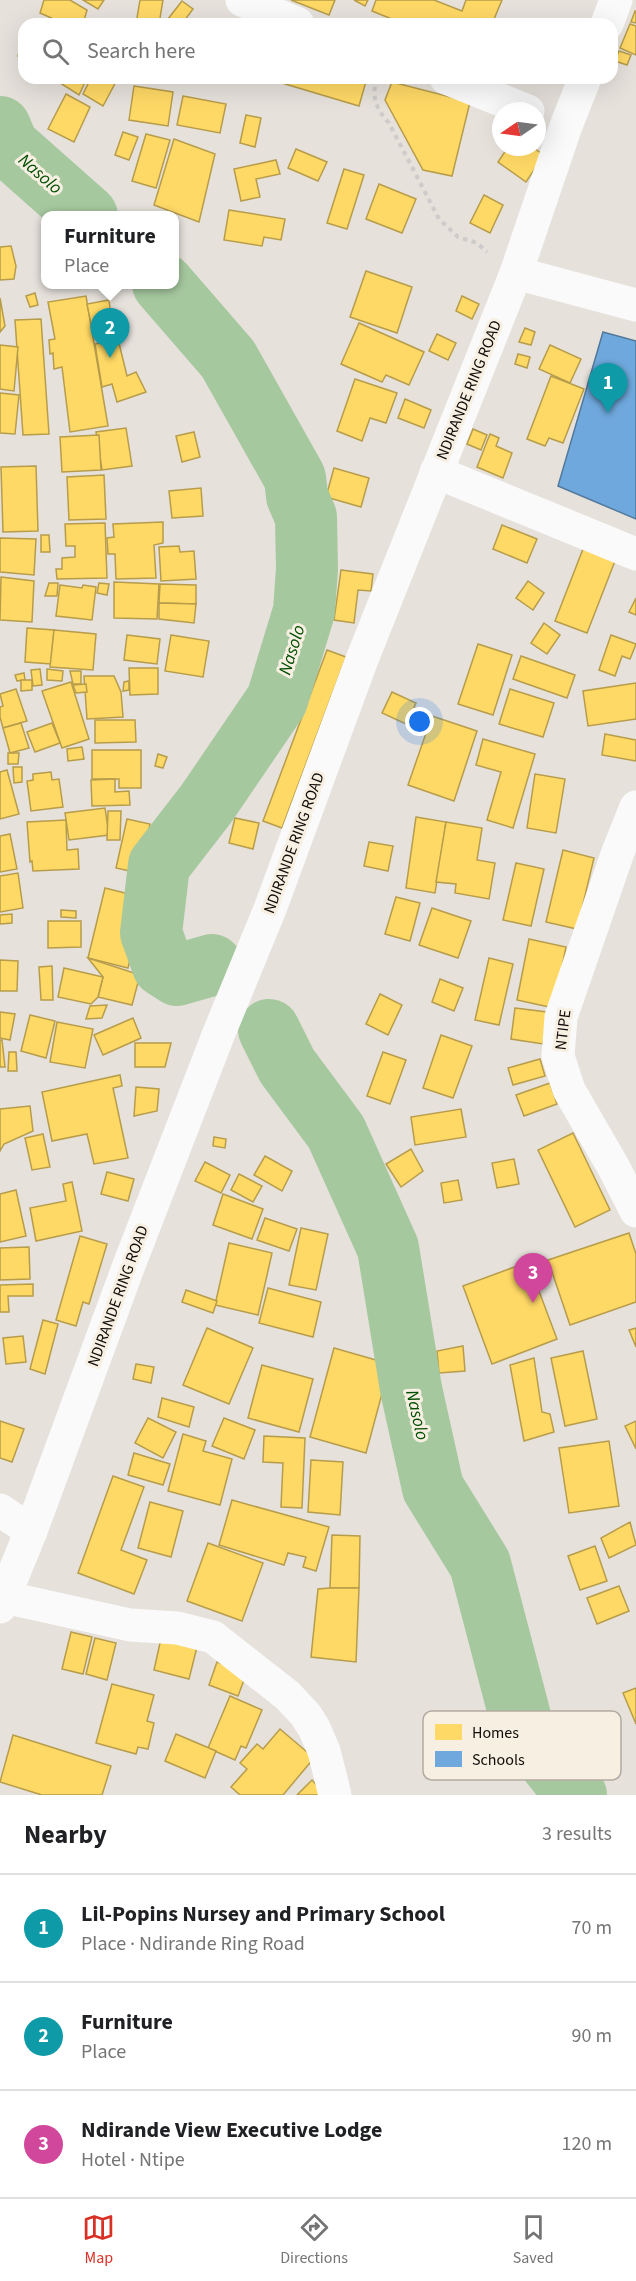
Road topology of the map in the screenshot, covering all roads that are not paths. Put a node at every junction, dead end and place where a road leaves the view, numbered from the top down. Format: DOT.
graph roads {
  1 [pos="242,0"];
  2 [pos="616,0"];
  3 [pos="284,18"];
  4 [pos="609,18"];
  5 [pos="461,84"];
  6 [pos="580,84"];
  7 [pos="506,102"];
  8 [pos="551,121"];
  9 [pos="515,275"];
  10 [pos="636,305"];
  11 [pos="436,472"];
  12 [pos="636,554"];
  13 [pos="636,807"];
  14 [pos="636,1211"];
  15 [pos="0,1510"];
  16 [pos="31,1532"];
  17 [pos="2,1602"];
  18 [pos="335,1795"];
  1 -- 3 [label="street"];
  2 -- 4 [label="street"];
  5 -- 7 [label="street"];
  6 -- 8 [label="street, NDIRANDE RING ROAD"];
  8 -- 9 [label="street, NDIRANDE RING ROAD"];
  9 -- 10 [label="street"];
  9 -- 11 [label="street, NDIRANDE RING ROAD"];
  11 -- 12 [label="street"];
  11 -- 16 [label="street, NDIRANDE RING ROAD"];
  13 -- 14 [label="street, NTIPE"];
  15 -- 16 [label="street"];
  16 -- 17 [label="street, NDIRANDE RING ROAD"];
  17 -- 18 [label="street"];
}
